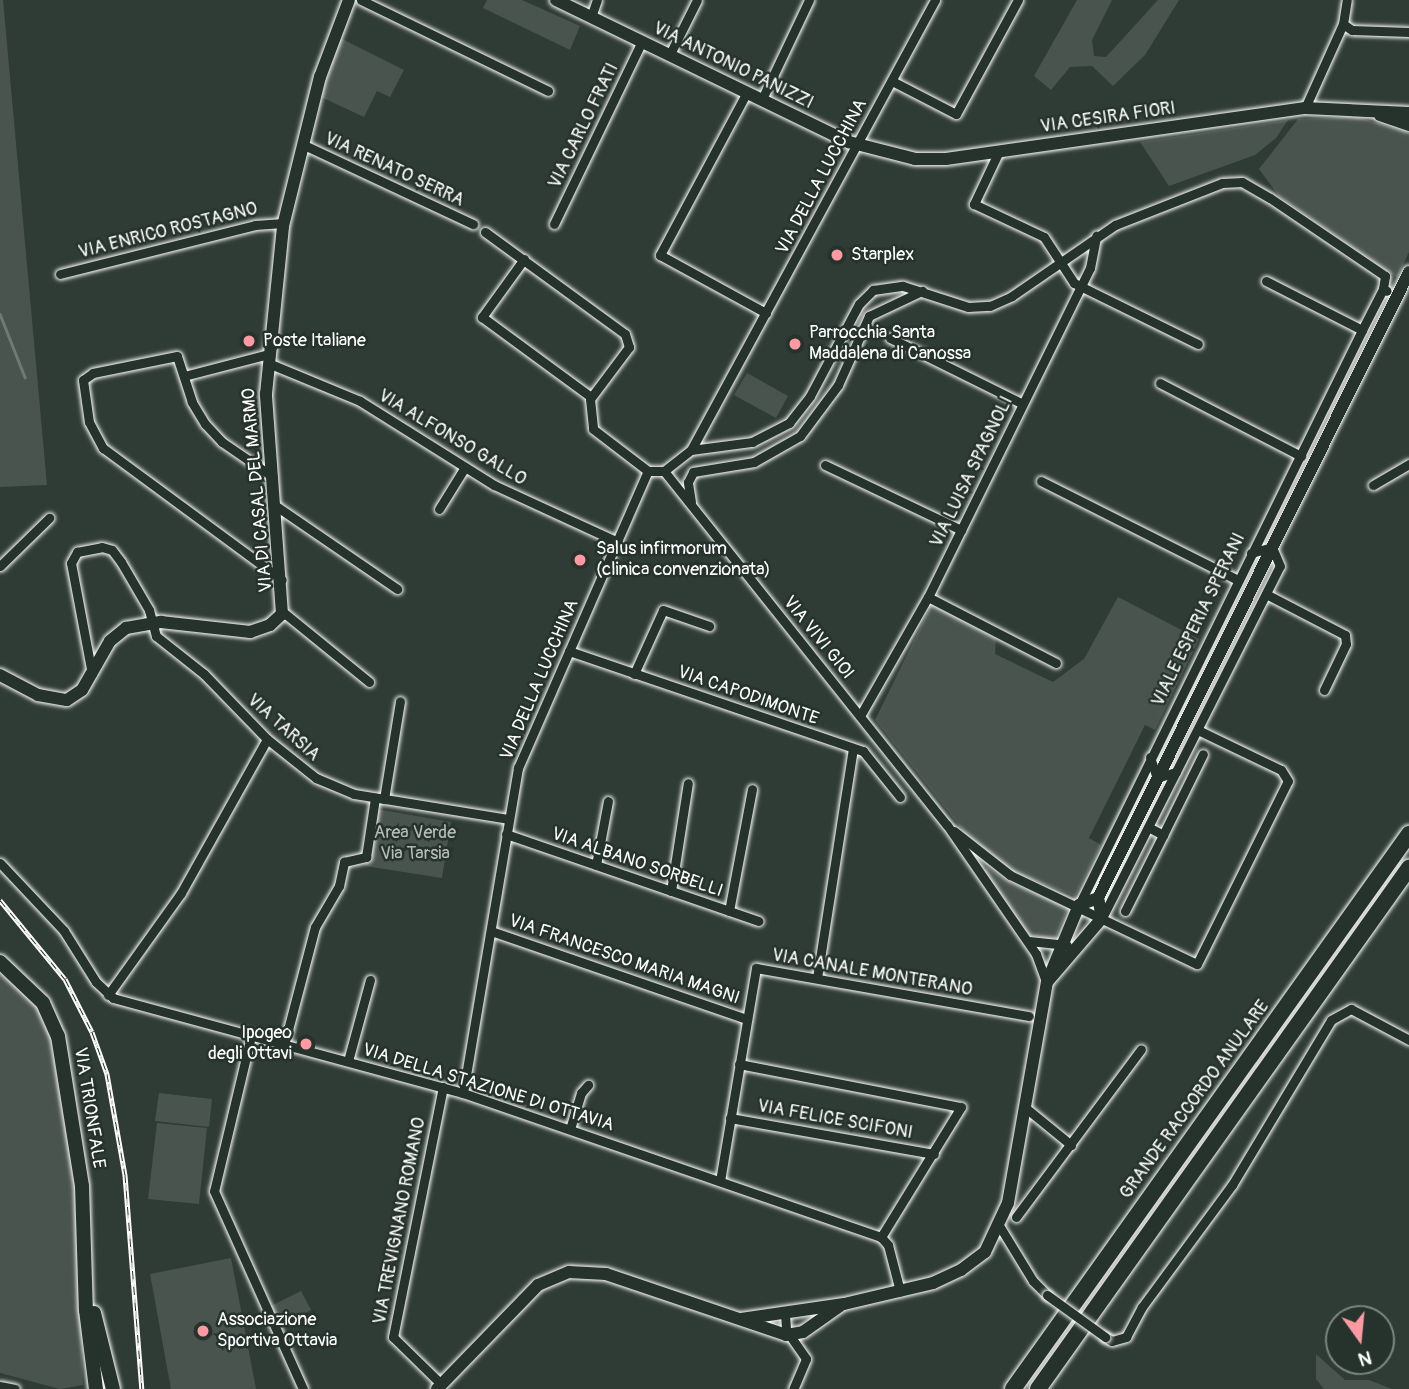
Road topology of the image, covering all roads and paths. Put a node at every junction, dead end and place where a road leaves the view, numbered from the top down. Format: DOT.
graph roads {
  1 [pos="349,0"];
  2 [pos="361,0"];
  3 [pos="556,0"];
  4 [pos="597,0"];
  5 [pos="697,0"];
  6 [pos="809,0"];
  7 [pos="935,0"];
  8 [pos="1018,0"];
  9 [pos="1347,0"];
  10 [pos="590,17"];
  11 [pos="1343,24"];
  12 [pos="1409,32"];
  13 [pos="642,41"];
  14 [pos="670,54"];
  15 [pos="891,81"];
  16 [pos="548,91"];
  17 [pos="747,92"];
  18 [pos="762,99"];
  19 [pos="1305,108"];
  20 [pos="1366,110"];
  21 [pos="1409,113"];
  22 [pos="1409,125"];
  23 [pos="302,144"];
  24 [pos="856,145"];
  25 [pos="999,151"];
  26 [pos="284,223"];
  27 [pos="554,224"];
  28 [pos="473,225"];
  29 [pos="485,232"];
  30 [pos="1096,236"];
  31 [pos="524,259"];
  32 [pos="1058,262"];
  33 [pos="60,274"];
  34 [pos="1266,281"];
  35 [pos="1405,285"];
  36 [pos="1081,287"];
  37 [pos="1384,289"];
  38 [pos="922,290"];
  39 [pos="766,313"];
  40 [pos="1362,330"];
  41 [pos="890,338"];
  42 [pos="1198,344"];
  43 [pos="268,358"];
  44 [pos="184,376"];
  45 [pos="1160,383"];
  46 [pos="591,397"];
  47 [pos="1023,404"];
  48 [pos="1339,411"];
  49 [pos="1320,417"];
  50 [pos="775,433"];
  51 [pos="691,450"];
  52 [pos="781,450"];
  53 [pos="1301,456"];
  54 [pos="1409,464"];
  55 [pos="825,465"];
  56 [pos="465,467"];
  57 [pos="648,471"];
  58 [pos="664,471"];
  59 [pos="1291,476"];
  60 [pos="272,477"];
  61 [pos="1041,481"];
  62 [pos="1373,485"];
  63 [pos="1297,497"];
  64 [pos="276,506"];
  65 [pos="692,507"];
  66 [pos="439,509"];
  67 [pos="49,518"];
  68 [pos="961,530"];
  69 [pos="618,542"];
  70 [pos="1272,547"];
  71 [pos="1251,553"];
  72 [pos="0,566"];
  73 [pos="1238,580"];
  74 [pos="283,581"];
  75 [pos="397,589"];
  76 [pos="1266,594"];
  77 [pos="928,597"];
  78 [pos="283,612"];
  79 [pos="152,622"];
  80 [pos="709,626"];
  81 [pos="569,651"];
  82 [pos="1056,663"];
  83 [pos="92,674"];
  84 [pos="634,674"];
  85 [pos="1209,674"];
  86 [pos="0,675"];
  87 [pos="1190,678"];
  88 [pos="369,682"];
  89 [pos="1324,690"];
  90 [pos="1217,691"];
  91 [pos="400,701"];
  92 [pos="860,716"];
  93 [pos="1198,730"];
  94 [pos="267,739"];
  95 [pos="853,748"];
  96 [pos="1203,754"];
  97 [pos="1150,757"];
  98 [pos="1177,772"];
  99 [pos="1157,778"];
  100 [pos="688,783"];
  101 [pos="752,789"];
  102 [pos="900,797"];
  103 [pos="379,799"];
  104 [pos="608,801"];
  105 [pos="1155,817"];
  106 [pos="509,820"];
  107 [pos="947,825"];
  108 [pos="1168,825"];
  109 [pos="1150,828"];
  110 [pos="506,834"];
  111 [pos="1409,834"];
  112 [pos="1163,835"];
  113 [pos="1145,837"];
  114 [pos="1158,845"];
  115 [pos="1122,848"];
  116 [pos="1102,854"];
  117 [pos="0,863"];
  118 [pos="596,865"];
  119 [pos="1409,868"];
  120 [pos="671,891"];
  121 [pos="1098,898"];
  122 [pos="1079,905"];
  123 [pos="729,911"];
  124 [pos="1125,911"];
  125 [pos="1101,918"];
  126 [pos="758,921"];
  127 [pos="491,931"];
  128 [pos="1027,941"];
  129 [pos="1085,942"];
  130 [pos="1059,946"];
  131 [pos="0,962"];
  132 [pos="817,978"];
  133 [pos="370,980"];
  134 [pos="1047,982"];
  135 [pos="108,995"];
  136 [pos="1029,1016"];
  137 [pos="747,1019"];
  138 [pos="251,1036"];
  139 [pos="1409,1040"];
  140 [pos="285,1045"];
  141 [pos="1141,1049"];
  142 [pos="348,1061"];
  143 [pos="739,1064"];
  144 [pos="589,1085"];
  145 [pos="443,1087"];
  146 [pos="463,1093"];
  147 [pos="1027,1108"];
  148 [pos="730,1118"];
  149 [pos="570,1129"];
  150 [pos="1071,1145"];
  151 [pos="934,1153"];
  152 [pos="720,1181"];
  153 [pos="1016,1217"];
  154 [pos="1000,1227"];
  155 [pos="881,1237"];
  156 [pos="86,1281"];
  157 [pos="900,1291"];
  158 [pos="844,1304"];
  159 [pos="801,1310"];
  160 [pos="785,1314"];
  161 [pos="741,1319"];
  162 [pos="808,1329"];
  163 [pos="790,1335"];
  164 [pos="1034,1359"];
  165 [pos="0,1386"];
  166 [pos="439,1387"];
  167 [pos="15,1389"];
  168 [pos="96,1389"];
  169 [pos="113,1389"];
  170 [pos="303,1389"];
  171 [pos="793,1389"];
  172 [pos="1005,1389"];
  173 [pos="1013,1389"];
  174 [pos="1038,1389"];
  1 -- 23 [label="street, VIA DI CASAL DEL MARMO"];
  2 -- 16 [label="street"];
  3 -- 10 [label="street, VIA ANTONIO PANIZZI"];
  4 -- 10 [label="street"];
  5 -- 14 [label="street"];
  6 -- 18 [label="street"];
  7 -- 15 [label="street, VIA DELLA LUCCHINA"];
  8 -- 15 [label="street"];
  9 -- 11 [label="street"];
  10 -- 13 [label="street, VIA ANTONIO PANIZZI"];
  11 -- 12 [label="street"];
  11 -- 19 [label="street"];
  13 -- 14 [label="street, VIA ANTONIO PANIZZI"];
  13 -- 27 [label="street, VIA CARLO FRATI"];
  14 -- 17 [label="street, VIA ANTONIO PANIZZI"];
  15 -- 24 [label="street, VIA DELLA LUCCHINA"];
  17 -- 18 [label="street, VIA ANTONIO PANIZZI"];
  17 -- 39 [label="street"];
  18 -- 24 [label="street, VIA ANTONIO PANIZZI"];
  19 -- 20 [label="street, VIA CESIRA FIORI"];
  19 -- 25 [label="street, VIA CESIRA FIORI"];
  20 -- 21 [label="street, VIA CESIRA FIORI"];
  20 -- 22 [label="street, VIA CESIRA FIORI"];
  23 -- 26 [label="street, VIA DI CASAL DEL MARMO"];
  23 -- 28 [label="street, VIA RENATO SERRA"];
  24 -- 25 [label="street, VIA CESIRA FIORI"];
  24 -- 39 [label="street, VIA DELLA LUCCHINA"];
  25 -- 32 [label="street"];
  26 -- 33 [label="street, VIA ENRICO ROSTAGNO"];
  26 -- 43 [label="street, VIA DI CASAL DEL MARMO"];
  29 -- 31 [label="street"];
  30 -- 32 [label="street"];
  30 -- 36 [label="street, VIA LUISA SPAGNOLI"];
  30 -- 37 [label="street"];
  31 -- 46 [label="street"];
  31 -- 46 [label="street"];
  32 -- 36 [label="street"];
  32 -- 38 [label="street"];
  34 -- 40 [label="street"];
  35 -- 37 [label="street, VIALE ESPERIA SPERANI"];
  35 -- 48 [label="street, VIALE ESPERIA SPERANI"];
  36 -- 42 [label="street"];
  36 -- 47 [label="street, VIA LUISA SPAGNOLI"];
  37 -- 40 [label="street, VIALE ESPERIA SPERANI"];
  38 -- 50 [label="street"];
  38 -- 52 [label="street"];
  39 -- 51 [label="street, VIA DELLA LUCCHINA"];
  40 -- 49 [label="street, VIALE ESPERIA SPERANI"];
  41 -- 47 [label="street"];
  43 -- 44 [label="street"];
  43 -- 56 [label="street, VIA ALFONSO GALLO"];
  43 -- 60 [label="street, VIA DI CASAL DEL MARMO"];
  44 -- 60 [label="street"];
  44 -- 74 [label="street"];
  45 -- 53 [label="street"];
  46 -- 57 [label="street"];
  47 -- 68 [label="street, VIA LUISA SPAGNOLI"];
  48 -- 49 [label="street"];
  48 -- 63 [label="street, VIALE ESPERIA SPERANI"];
  49 -- 53 [label="street, VIALE ESPERIA SPERANI"];
  50 -- 51 [label="street"];
  50 -- 52 [label="street"];
  51 -- 58 [label="street, VIA DELLA LUCCHINA"];
  52 -- 65 [label="street"];
  53 -- 59 [label="street, VIALE ESPERIA SPERANI"];
  54 -- 62 [label="street"];
  55 -- 68 [label="street"];
  56 -- 66 [label="street"];
  56 -- 69 [label="street, VIA ALFONSO GALLO"];
  57 -- 58 [label="street"];
  57 -- 69 [label="street, VIA DELLA LUCCHINA"];
  58 -- 65 [label="street, VIA VIVI GIOI"];
  59 -- 63 [label="street"];
  59 -- 71 [label="street, VIALE ESPERIA SPERANI"];
  60 -- 64 [label="street, VIA DI CASAL DEL MARMO"];
  61 -- 73 [label="street"];
  63 -- 70 [label="street, VIALE ESPERIA SPERANI"];
  64 -- 74 [label="street, VIA DI CASAL DEL MARMO"];
  64 -- 75 [label="street"];
  65 -- 92 [label="street, VIA VIVI GIOI"];
  67 -- 72 [label="street"];
  68 -- 77 [label="street, VIA LUISA SPAGNOLI"];
  69 -- 81 [label="street, VIA DELLA LUCCHINA"];
  70 -- 71 [label="street"];
  70 -- 76 [label="street"];
  70 -- 85 [label="street, VIALE ESPERIA SPERANI"];
  71 -- 73 [label="street, VIALE ESPERIA SPERANI"];
  73 -- 87 [label="street, VIALE ESPERIA SPERANI"];
  74 -- 78 [label="street, VIA DI CASAL DEL MARMO"];
  76 -- 89 [label="street"];
  76 -- 90 [label="street"];
  77 -- 82 [label="street"];
  77 -- 92 [label="street, VIA LUISA SPAGNOLI"];
  78 -- 79 [label="street, VIA DI CASAL DEL MARMO"];
  78 -- 88 [label="street"];
  79 -- 83 [label="street, VIA DI CASAL DEL MARMO"];
  79 -- 83 [label="street, VIA TARSIA"];
  79 -- 94 [label="street, VIA TARSIA"];
  80 -- 84 [label="street"];
  81 -- 84 [label="street, VIA CAPODIMONTE"];
  81 -- 106 [label="street, VIA DELLA LUCCHINA"];
  83 -- 86 [label="street, VIA DI CASAL DEL MARMO"];
  84 -- 95 [label="street, VIA CAPODIMONTE"];
  85 -- 87 [label="street"];
  85 -- 90 [label="street"];
  85 -- 99 [label="street, VIALE ESPERIA SPERANI"];
  87 -- 97 [label="street, VIALE ESPERIA SPERANI"];
  90 -- 93 [label="street"];
  91 -- 103 [label="street"];
  92 -- 107 [label="street, VIA VIVI GIOI"];
  93 -- 98 [label="street"];
  93 -- 125 [label="street, VIA VIVI GIOI"];
  94 -- 103 [label="street, VIA TARSIA"];
  94 -- 135 [label="street"];
  95 -- 102 [label="street, VIA CAPODIMONTE"];
  95 -- 132 [label="street"];
  96 -- 108 [label="street"];
  97 -- 99 [label="street"];
  97 -- 116 [label="street, VIALE ESPERIA SPERANI"];
  98 -- 99 [label="street"];
  98 -- 105 [label="street"];
  99 -- 115 [label="street, VIALE ESPERIA SPERANI"];
  100 -- 120 [label="street"];
  101 -- 123 [label="street"];
  103 -- 106 [label="street, VIA TARSIA"];
  103 -- 140 [label="street"];
  104 -- 118 [label="street"];
  105 -- 108 [label="street"];
  105 -- 109 [label="street"];
  106 -- 110 [label="street, VIA DELLA LUCCHINA"];
  107 -- 122 [label="street, VIA VIVI GIOI"];
  107 -- 128 [label="street, VIA VIVI GIOI"];
  108 -- 112 [label="street"];
  109 -- 112 [label="street"];
  109 -- 113 [label="street"];
  110 -- 118 [label="street, VIA ALBANO SORBELLI"];
  110 -- 127 [label="street, VIA DELLA LUCCHINA"];
  111 -- 164 [label="highway, GRANDE RACCORDO ANULARE"];
  112 -- 114 [label="street"];
  113 -- 114 [label="street"];
  113 -- 125 [label="street"];
  114 -- 124 [label="street"];
  115 -- 116 [label="street"];
  115 -- 121 [label="street, VIALE ESPERIA SPERANI"];
  116 -- 122 [label="street, VIALE ESPERIA SPERANI"];
  117 -- 135 [label="street"];
  118 -- 120 [label="street, VIA ALBANO SORBELLI"];
  119 -- 174 [label="highway"];
  120 -- 123 [label="street, VIA ALBANO SORBELLI"];
  121 -- 122 [label="street"];
  121 -- 125 [label="street"];
  122 -- 125 [label="street, VIA VIVI GIOI"];
  122 -- 130 [label="street, VIALE ESPERIA SPERANI"];
  123 -- 126 [label="street, VIA ALBANO SORBELLI"];
  125 -- 129 [label="street"];
  127 -- 137 [label="street, VIA FRANCESCO MARIA MAGNI"];
  127 -- 146 [label="street, VIA DELLA LUCCHINA"];
  128 -- 130 [label="street"];
  128 -- 134 [label="street, VIA VIVI GIOI"];
  129 -- 130 [label="street"];
  129 -- 134 [label="street"];
  130 -- 134 [label="street, VIALE ESPERIA SPERANI"];
  131 -- 156 [label="main road, VIA TRIONFALE"];
  132 -- 136 [label="street, VIA CANALE MONTERANO"];
  132 -- 137 [label="street, VIA CANALE MONTERANO"];
  133 -- 142 [label="street"];
  134 -- 147 [label="street, VIALE ESPERIA SPERANI"];
  135 -- 138 [label="street, VIA DELLA STAZIONE DI OTTAVIA"];
  137 -- 143 [label="street, VIA CANALE MONTERANO"];
  138 -- 140 [label="street, VIA DELLA STAZIONE DI OTTAVIA"];
  138 -- 170 [label="street"];
  139 -- 154 [label="street, bridge"];
  140 -- 142 [label="street, VIA DELLA STAZIONE DI OTTAVIA"];
  141 -- 150 [label="street"];
  142 -- 145 [label="street, VIA DELLA STAZIONE DI OTTAVIA"];
  143 -- 148 [label="street, VIA CANALE MONTERANO"];
  143 -- 151 [label="street"];
  144 -- 149 [label="street"];
  145 -- 146 [label="street, VIA DELLA STAZIONE DI OTTAVIA"];
  145 -- 166 [label="street, VIA TREVIGNANO ROMANO"];
  146 -- 149 [label="street, VIA DELLA STAZIONE DI OTTAVIA"];
  147 -- 150 [label="street"];
  147 -- 154 [label="street, VIALE ESPERIA SPERANI"];
  148 -- 151 [label="street, VIA FELICE SCIFONI"];
  148 -- 152 [label="street, VIA CANALE MONTERANO"];
  149 -- 152 [label="street, VIA DELLA STAZIONE DI OTTAVIA"];
  150 -- 153 [label="street"];
  151 -- 155 [label="street"];
  152 -- 155 [label="street, VIA DELLA STAZIONE DI OTTAVIA"];
  154 -- 157 [label="street"];
  155 -- 157 [label="street"];
  156 -- 168 [label="main road, VIA TRIONFALE"];
  156 -- 169 [label="main road, VIA TRIONFALE"];
  157 -- 158 [label="street"];
  158 -- 159 [label="street"];
  158 -- 162 [label="street"];
  159 -- 160 [label="street"];
  159 -- 162 [label="street"];
  160 -- 161 [label="street"];
  160 -- 163 [label="street"];
  161 -- 163 [label="street"];
  161 -- 166 [label="street"];
  162 -- 163 [label="street"];
  163 -- 171 [label="street"];
  164 -- 172 [label="highway"];
  164 -- 173 [label="highway, GRANDE RACCORDO ANULARE"];
  165 -- 167 [label="street"];
}
